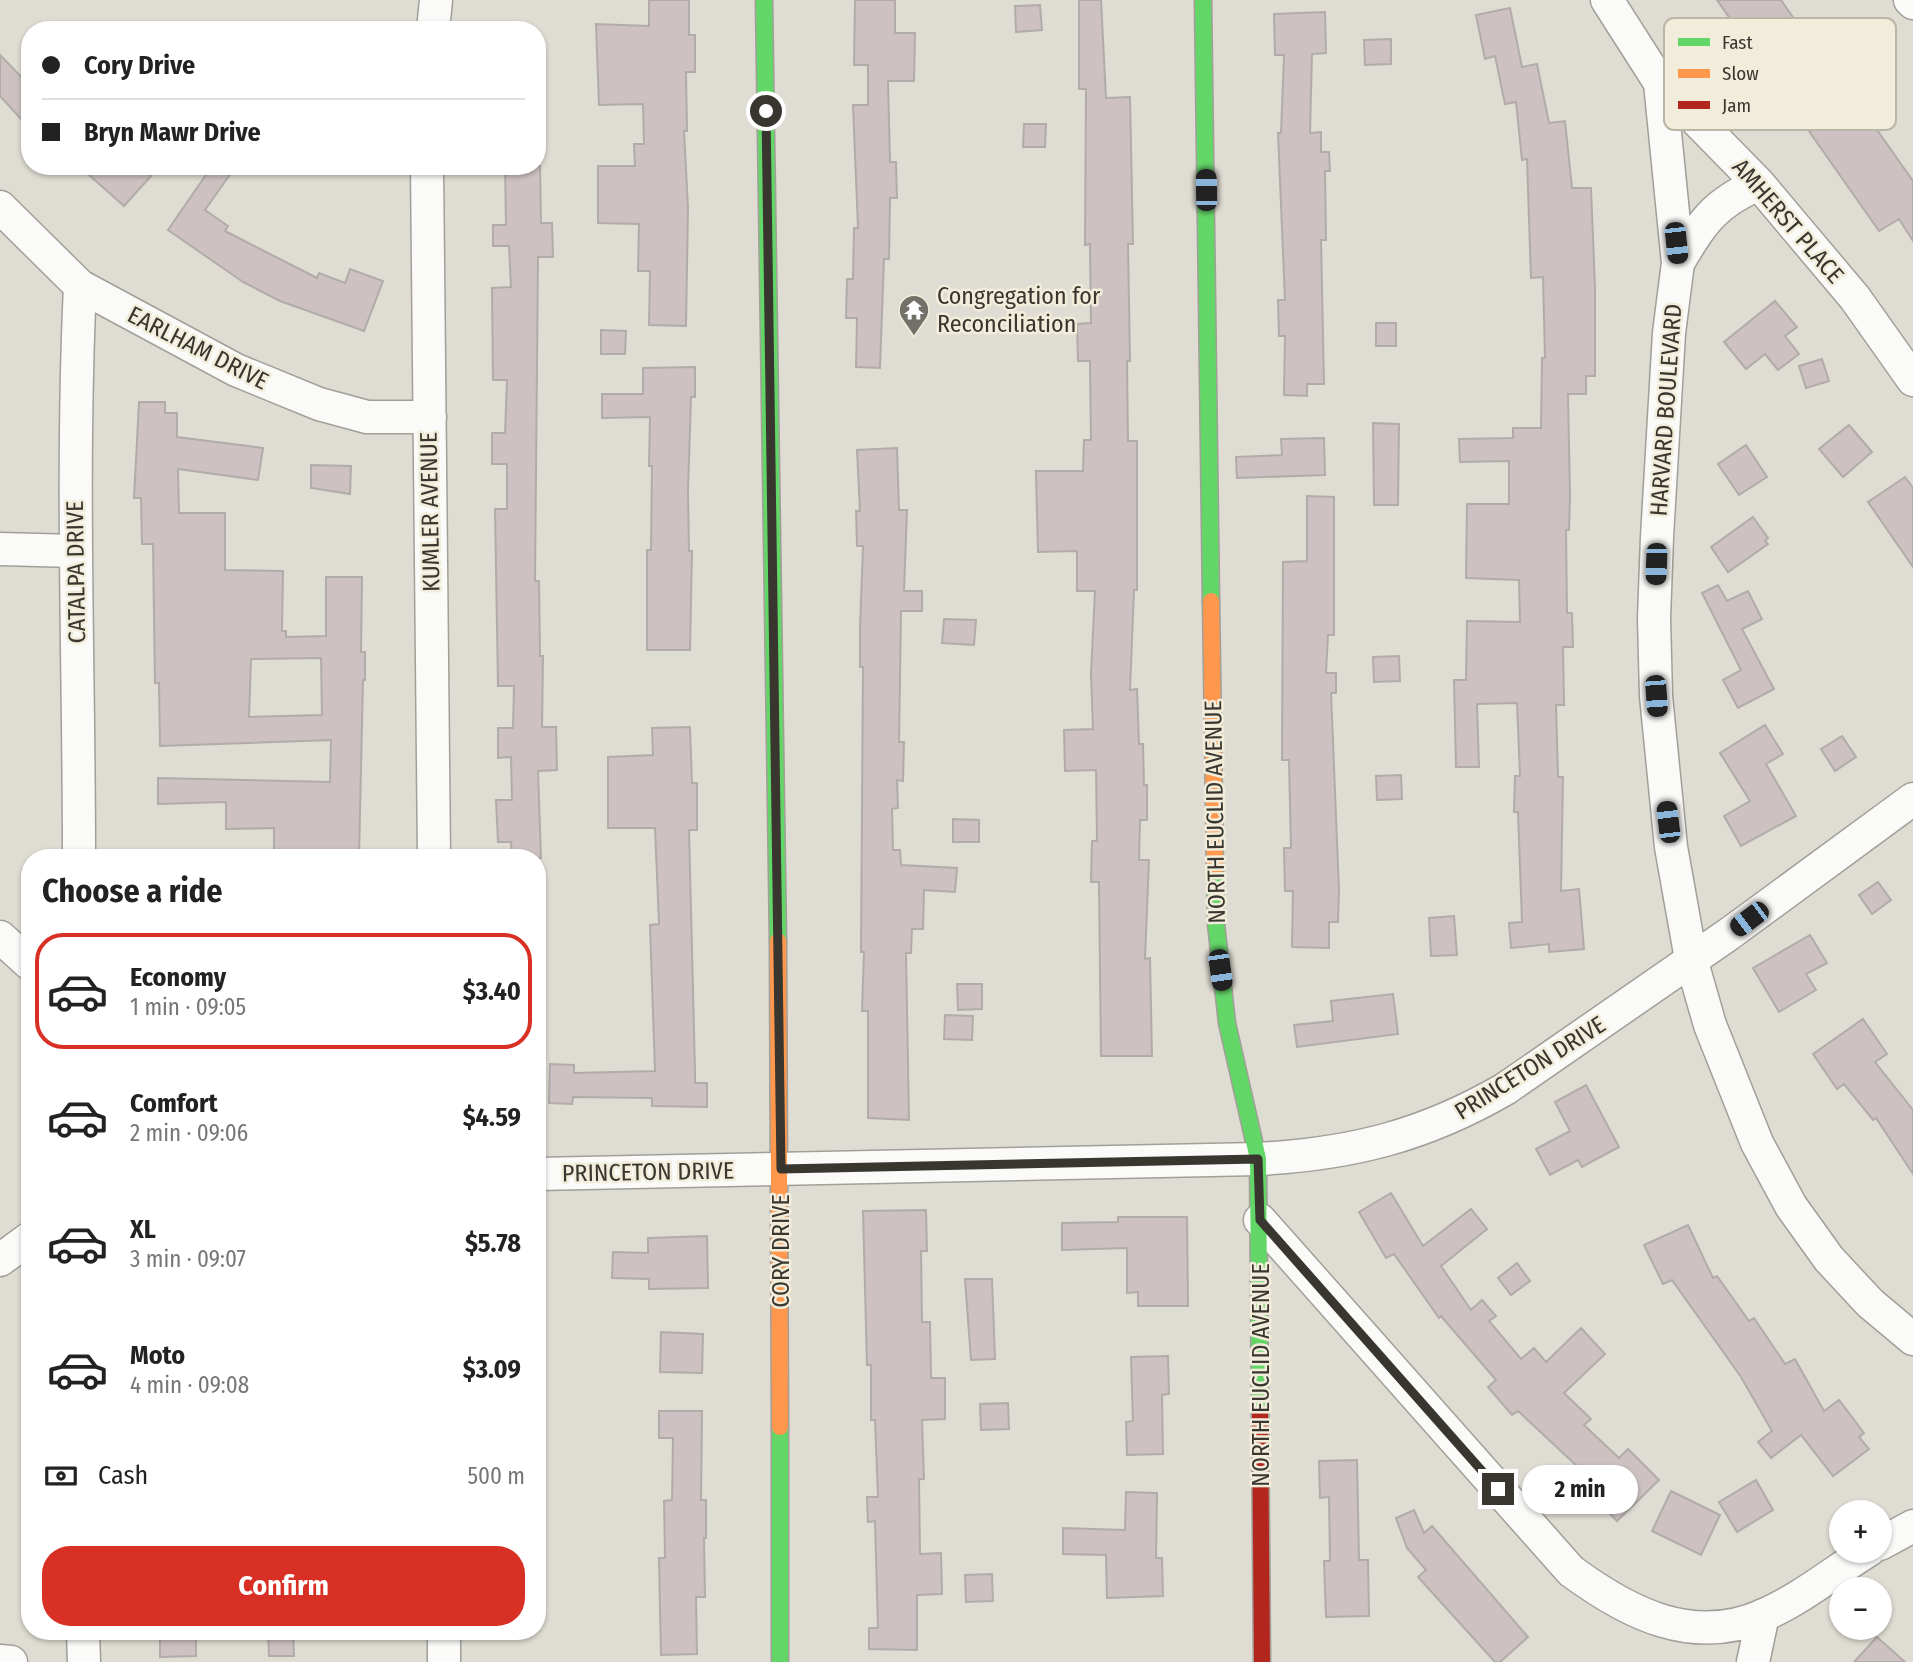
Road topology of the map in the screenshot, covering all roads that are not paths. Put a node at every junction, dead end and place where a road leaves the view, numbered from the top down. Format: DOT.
graph roads {
  1 [pos="436,0"];
  2 [pos="764,0"];
  3 [pos="1203,0"];
  4 [pos="1607,0"];
  5 [pos="434,21"];
  6 [pos="1660,83"];
  7 [pos="1664,87"];
  8 [pos="1664,123"];
  9 [pos="1665,130"];
  10 [pos="1706,130"];
  11 [pos="427,175"];
  12 [pos="1759,184"];
  13 [pos="0,207"];
  14 [pos="1678,263"];
  15 [pos="80,286"];
  16 [pos="1913,380"];
  17 [pos="430,417"];
  18 [pos="0,550"];
  19 [pos="75,551"];
  20 [pos="1913,799"];
  21 [pos="79,849"];
  22 [pos="434,849"];
  23 [pos="0,937"];
  24 [pos="21,956"];
  25 [pos="1691,959"];
  26 [pos="1258,1159"];
  27 [pos="781,1169"];
  28 [pos="546,1174"];
  29 [pos="1260,1220"];
  30 [pos="21,1245"];
  31 [pos="0,1260"];
  32 [pos="1913,1339"];
  33 [pos="1913,1526"];
  34 [pos="1892,1537"];
  35 [pos="1848,1563"];
  36 [pos="1763,1615"];
  37 [pos="83,1640"];
  38 [pos="444,1640"];
  39 [pos="0,1661"];
  40 [pos="11,1662"];
  41 [pos="84,1662"];
  42 [pos="444,1662"];
  43 [pos="780,1662"];
  44 [pos="1262,1662"];
  45 [pos="1753,1662"];
  1 -- 5 [label="street"];
  2 -- 27 [label="street, CORY DRIVE"];
  3 -- 26 [label="street, NORTH EUCLID AVENUE"];
  4 -- 6 [label="street, AMHERST PLACE"];
  6 -- 7 [label="street, AMHERST PLACE"];
  6 -- 8 [label="street, HARVARD BOULEVARD"];
  9 -- 14 [label="street, HARVARD BOULEVARD"];
  10 -- 12 [label="street, AMHERST PLACE"];
  11 -- 17 [label="street, KUMLER AVENUE"];
  12 -- 14 [label="street"];
  12 -- 16 [label="street, AMHERST PLACE"];
  13 -- 15 [label="street, EARLHAM DRIVE"];
  14 -- 25 [label="street, HARVARD BOULEVARD"];
  15 -- 17 [label="street, EARLHAM DRIVE"];
  15 -- 19 [label="street, CATALPA DRIVE"];
  17 -- 22 [label="street, KUMLER AVENUE"];
  18 -- 19 [label="street"];
  19 -- 21 [label="street, CATALPA DRIVE"];
  20 -- 25 [label="street, PRINCETON DRIVE"];
  23 -- 24 [label="street"];
  25 -- 26 [label="street, PRINCETON DRIVE"];
  25 -- 32 [label="street, HARVARD BOULEVARD"];
  26 -- 27 [label="street, PRINCETON DRIVE"];
  26 -- 29 [label="street, NORTH EUCLID AVENUE"];
  27 -- 28 [label="street, PRINCETON DRIVE"];
  27 -- 43 [label="street, CORY DRIVE"];
  29 -- 36 [label="street"];
  29 -- 44 [label="street, NORTH EUCLID AVENUE"];
  30 -- 31 [label="street"];
  33 -- 34 [label="street"];
  35 -- 36 [label="street"];
  36 -- 45 [label="street"];
  37 -- 41 [label="street"];
  38 -- 42 [label="street"];
  39 -- 40 [label="street"];
}
